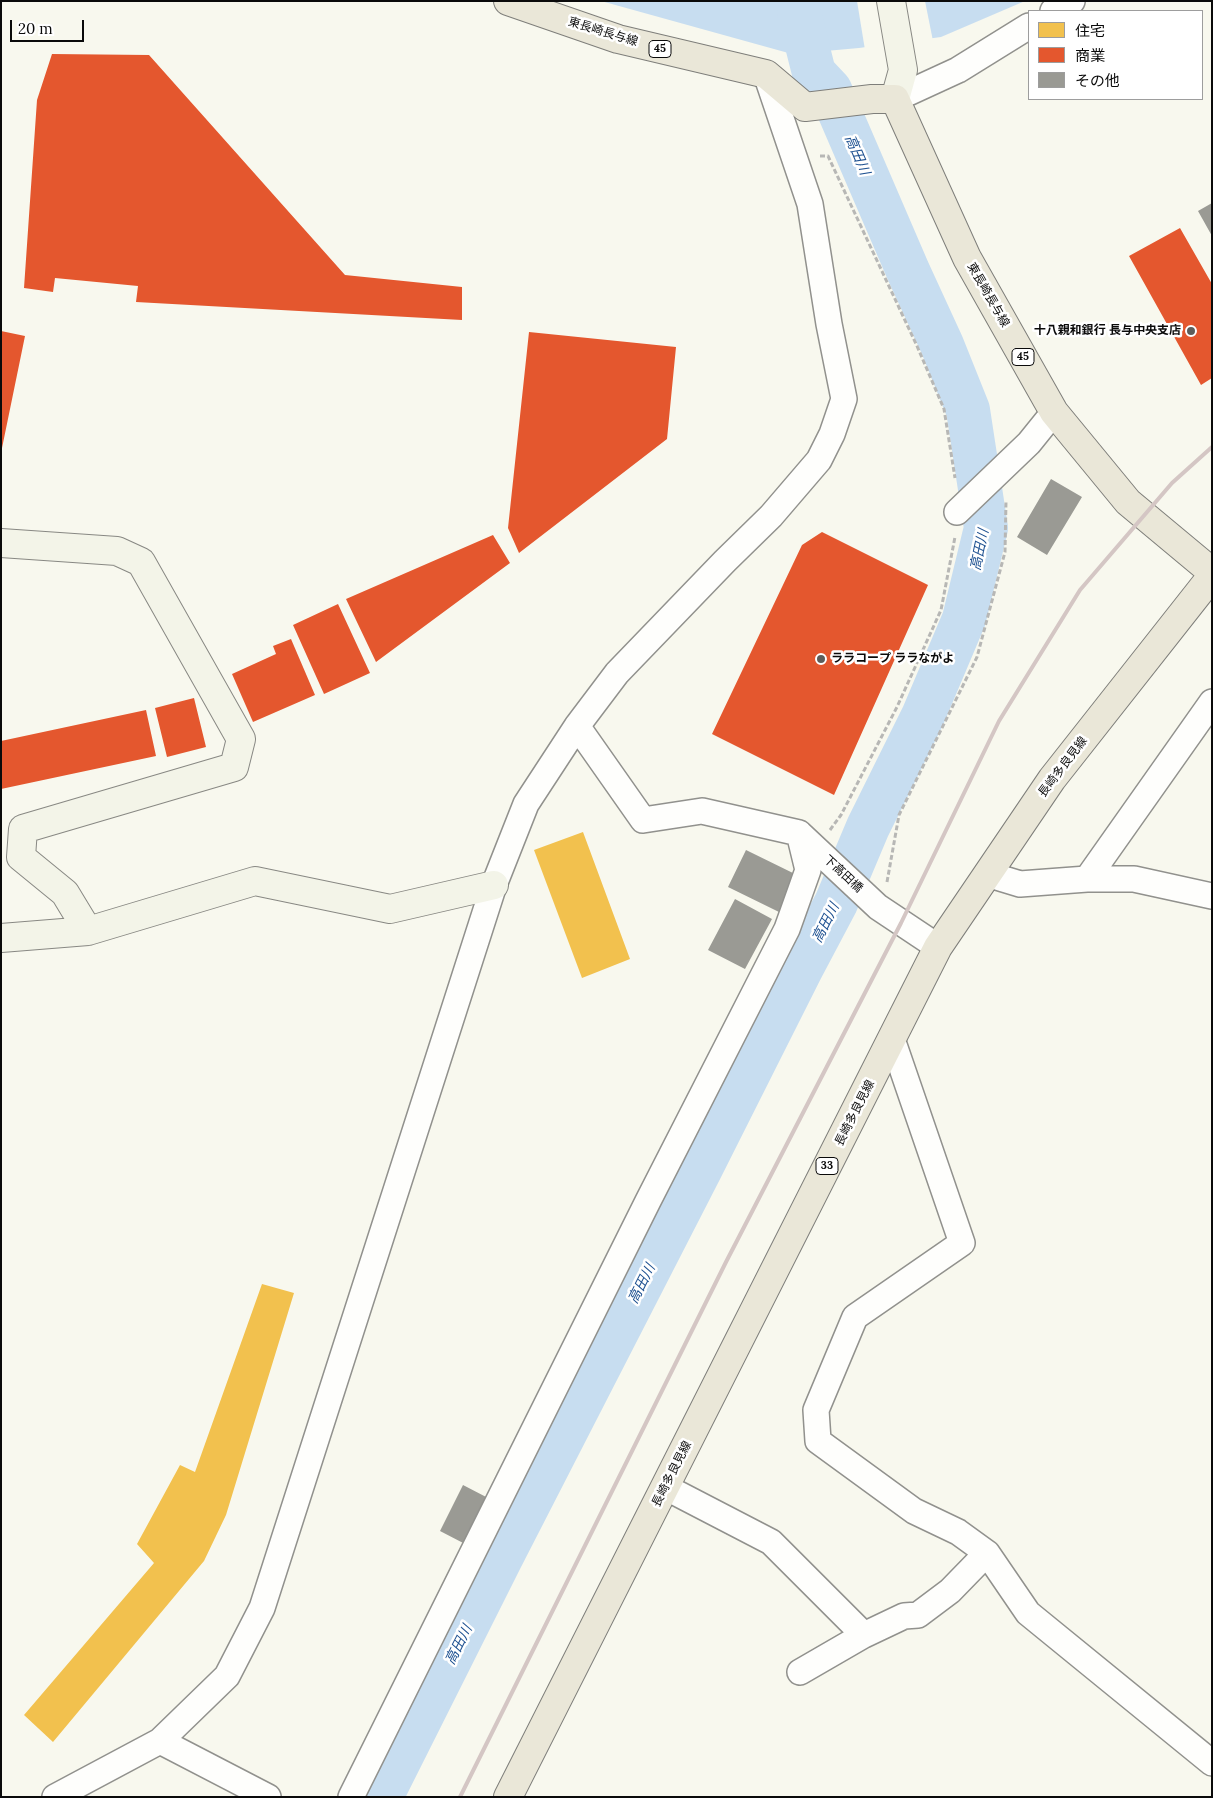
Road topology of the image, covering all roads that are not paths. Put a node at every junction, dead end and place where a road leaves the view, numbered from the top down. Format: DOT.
graph roads {
  1 [pos="508,1"];
  2 [pos="892,1"];
  3 [pos="1072,1"];
  4 [pos="1055,10"];
  5 [pos="1028,27"];
  6 [pos="766,74"];
  7 [pos="884,99"];
  8 [pos="1054,412"];
  9 [pos="958,511"];
  10 [pos="1,543"];
  11 [pos="1212,572"];
  12 [pos="1212,576"];
  13 [pos="1212,702"];
  14 [pos="577,726"];
  15 [pos="808,841"];
  16 [pos="987,874"];
  17 [pos="1087,879"];
  18 [pos="494,885"];
  19 [pos="1212,896"];
  20 [pos="88,931"];
  21 [pos="1,938"];
  22 [pos="938,947"];
  23 [pos="892,1039"];
  24 [pos="665,1487"];
  25 [pos="987,1554"];
  26 [pos="864,1635"];
  27 [pos="800,1672"];
  28 [pos="160,1741"];
  29 [pos="1212,1763"];
  30 [pos="55,1797"];
  31 [pos="268,1797"];
  32 [pos="351,1797"];
  33 [pos="508,1797"];
  1 -- 6 [label="main road, 東長崎長与線 / 45"];
  2 -- 7 [label="street"];
  3 -- 4 [label="street"];
  5 -- 7 [label="street"];
  6 -- 7 [label="main road, 東長崎長与線 / 45"];
  6 -- 14 [label="street"];
  7 -- 8 [label="main road, 東長崎長与線 / 45"];
  8 -- 9 [label="street"];
  8 -- 11 [label="main road, 東長崎長与線 / 45"];
  10 -- 20 [label="street"];
  12 -- 16 [label="main road, 長崎多良見線 / 33"];
  13 -- 17 [label="street"];
  14 -- 15 [label="street"];
  14 -- 18 [label="street"];
  15 -- 22 [label="street, 下高田橋"];
  15 -- 32 [label="street"];
  16 -- 17 [label="street"];
  16 -- 22 [label="main road, 長崎多良見線 / 33"];
  17 -- 19 [label="street"];
  18 -- 20 [label="street"];
  18 -- 28 [label="street"];
  20 -- 21 [label="street"];
  22 -- 23 [label="main road, 長崎多良見線 / 33"];
  23 -- 24 [label="main road, 長崎多良見線 / 33"];
  23 -- 25 [label="street"];
  24 -- 26 [label="street"];
  24 -- 33 [label="main road, 長崎多良見線 / 33"];
  25 -- 26 [label="street"];
  25 -- 29 [label="street"];
  26 -- 27 [label="street"];
  28 -- 30 [label="street"];
  28 -- 31 [label="street"];
}
